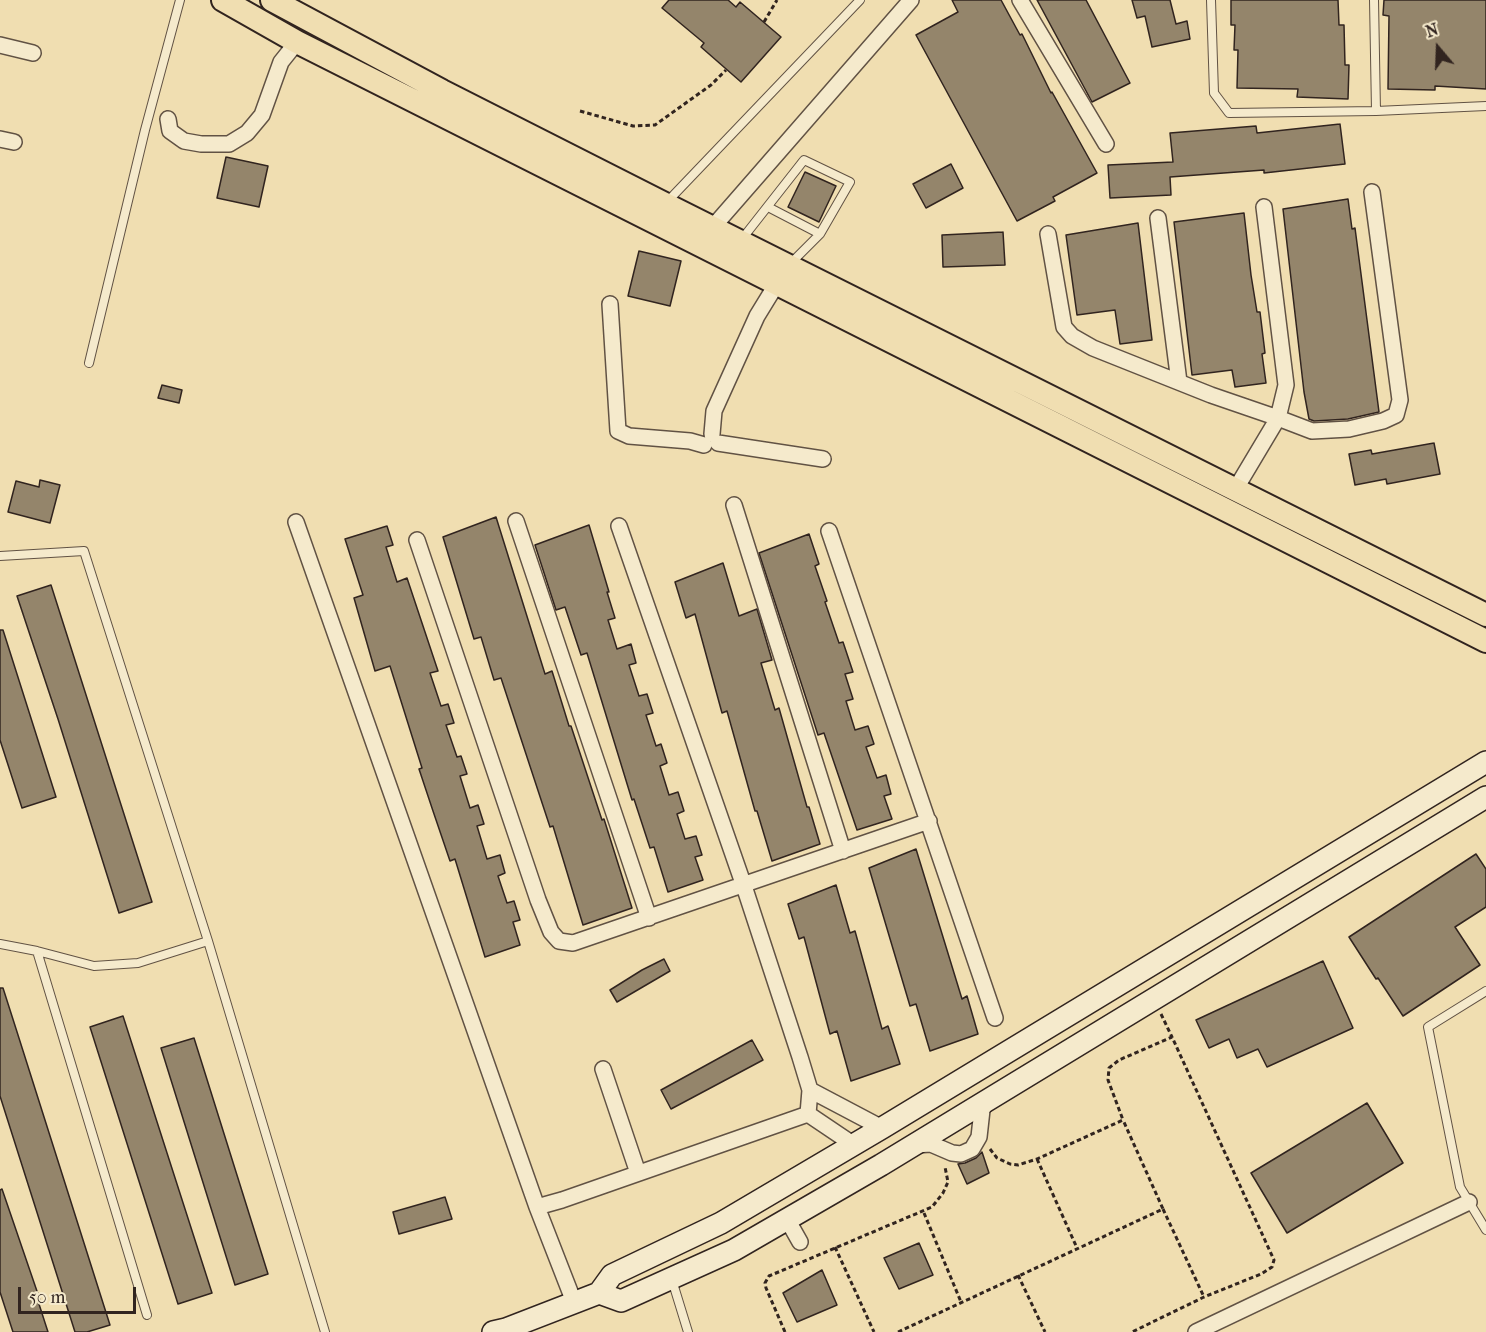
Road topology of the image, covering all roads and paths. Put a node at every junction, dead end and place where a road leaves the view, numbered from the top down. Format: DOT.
graph roads {
  1 [pos="180,0"];
  2 [pos="223,0"];
  3 [pos="272,0"];
  4 [pos="777,0"];
  5 [pos="860,0"];
  6 [pos="912,0"];
  7 [pos="1020,0"];
  8 [pos="1212,0"];
  9 [pos="1374,0"];
  10 [pos="764,22"];
  11 [pos="297,42"];
  12 [pos="0,45"];
  13 [pos="33,53"];
  14 [pos="726,70"];
  15 [pos="1486,106"];
  16 [pos="580,111"];
  17 [pos="1376,111"];
  18 [pos="168,119"];
  19 [pos="1106,144"];
  20 [pos="1372,192"];
  21 [pos="665,204"];
  22 [pos="768,207"];
  23 [pos="1264,207"];
  24 [pos="1158,218"];
  25 [pos="713,227"];
  26 [pos="820,234"];
  27 [pos="1048,234"];
  28 [pos="741,240"];
  29 [pos="782,275"];
  30 [pos="610,304"];
  31 [pos="89,363"];
  32 [pos="1179,382"];
  33 [pos="1278,418"];
  34 [pos="711,440"];
  35 [pos="823,459"];
  36 [pos="1235,490"];
  37 [pos="734,505"];
  38 [pos="516,521"];
  39 [pos="296,522"];
  40 [pos="619,526"];
  41 [pos="829,531"];
  42 [pos="417,540"];
  43 [pos="0,556"];
  44 [pos="1486,615"];
  45 [pos="1486,641"];
  46 [pos="1486,762"];
  47 [pos="1486,796"];
  48 [pos="929,821"];
  49 [pos="843,851"];
  50 [pos="744,886"];
  51 [pos="649,918"];
  52 [pos="208,941"];
  53 [pos="0,944"];
  54 [pos="37,951"];
  55 [pos="1486,991"];
  56 [pos="1153,998"];
  57 [pos="995,1018"];
  58 [pos="1172,1037"];
  59 [pos="603,1069"];
  60 [pos="810,1089"];
  61 [pos="989,1098"];
  62 [pos="808,1114"];
  63 [pos="1124,1119"];
  64 [pos="882,1128"];
  65 [pos="854,1145"];
  66 [pos="912,1145"];
  67 [pos="971,1152"];
  68 [pos="1037,1159"];
  69 [pos="945,1164"];
  70 [pos="638,1173"];
  71 [pos="1469,1202"];
  72 [pos="537,1207"];
  73 [pos="1163,1209"];
  74 [pos="924,1213"];
  75 [pos="787,1219"];
  76 [pos="1486,1230"];
  77 [pos="800,1242"];
  78 [pos="835,1247"];
  79 [pos="1077,1248"];
  80 [pos="1018,1275"];
  81 [pos="671,1279"];
  82 [pos="599,1293"];
  83 [pos="1204,1297"];
  84 [pos="574,1302"];
  85 [pos="961,1303"];
  86 [pos="147,1315"];
  87 [pos="501,1331"];
  88 [pos="325,1332"];
  89 [pos="688,1332"];
  90 [pos="785,1332"];
  91 [pos="873,1332"];
  92 [pos="898,1332"];
  93 [pos="1045,1332"];
  94 [pos="1131,1332"];
  95 [pos="1196,1332"];
  1 -- 31 [label="lane"];
  2 -- 11 [label="main road"];
  3 -- 21 [label="main road"];
  4 -- 10 [label="path"];
  5 -- 21 [label="lane"];
  6 -- 25 [label="street"];
  7 -- 19 [label="street"];
  8 -- 17 [label="lane"];
  9 -- 17 [label="lane"];
  11 -- 18 [label="street"];
  11 -- 29 [label="main road"];
  12 -- 13 [label="street"];
  14 -- 16 [label="path"];
  15 -- 17 [label="lane"];
  20 -- 33 [label="street"];
  21 -- 25 [label="main road"];
  22 -- 26 [label="lane"];
  22 -- 26 [label="lane"];
  22 -- 28 [label="lane"];
  23 -- 33 [label="street"];
  24 -- 32 [label="street"];
  25 -- 28 [label="main road"];
  26 -- 29 [label="lane"];
  27 -- 32 [label="street"];
  28 -- 29 [label="main road"];
  29 -- 34 [label="street"];
  29 -- 36 [label="main road"];
  29 -- 45 [label="main road"];
  30 -- 34 [label="street"];
  32 -- 33 [label="street"];
  33 -- 36 [label="street"];
  34 -- 35 [label="street"];
  36 -- 44 [label="main road"];
  37 -- 49 [label="street"];
  38 -- 51 [label="street"];
  39 -- 72 [label="street"];
  40 -- 50 [label="street"];
  41 -- 48 [label="street"];
  42 -- 51 [label="street"];
  43 -- 52 [label="lane"];
  46 -- 64 [label="street"];
  47 -- 56 [label="street"];
  48 -- 49 [label="street"];
  48 -- 57 [label="street"];
  49 -- 50 [label="street"];
  50 -- 51 [label="street"];
  50 -- 60 [label="street"];
  52 -- 54 [label="lane"];
  52 -- 88 [label="lane"];
  53 -- 54 [label="lane"];
  54 -- 86 [label="lane"];
  55 -- 71 [label="lane"];
  56 -- 58 [label="path"];
  56 -- 61 [label="street"];
  58 -- 63 [label="path"];
  58 -- 83 [label="path"];
  59 -- 70 [label="street"];
  60 -- 62 [label="street"];
  60 -- 64 [label="street"];
  61 -- 66 [label="street"];
  61 -- 67 [label="street"];
  62 -- 65 [label="street"];
  62 -- 70 [label="street"];
  63 -- 68 [label="path"];
  63 -- 73 [label="path"];
  64 -- 65 [label="street"];
  65 -- 82 [label="street"];
  66 -- 67 [label="street"];
  66 -- 75 [label="street"];
  67 -- 68 [label="path"];
  68 -- 79 [label="path"];
  69 -- 74 [label="path"];
  70 -- 72 [label="street"];
  71 -- 76 [label="lane"];
  71 -- 95 [label="street"];
  72 -- 84 [label="street"];
  73 -- 79 [label="path"];
  73 -- 83 [label="path"];
  74 -- 78 [label="path"];
  74 -- 85 [label="path"];
  75 -- 77 [label="street"];
  75 -- 81 [label="street"];
  78 -- 90 [label="path"];
  78 -- 91 [label="path"];
  79 -- 80 [label="path"];
  80 -- 85 [label="path"];
  80 -- 93 [label="path"];
  81 -- 82 [label="street"];
  81 -- 89 [label="lane"];
  82 -- 84 [label="street"];
  83 -- 94 [label="path"];
  84 -- 87 [label="street"];
  85 -- 92 [label="path"];
}
